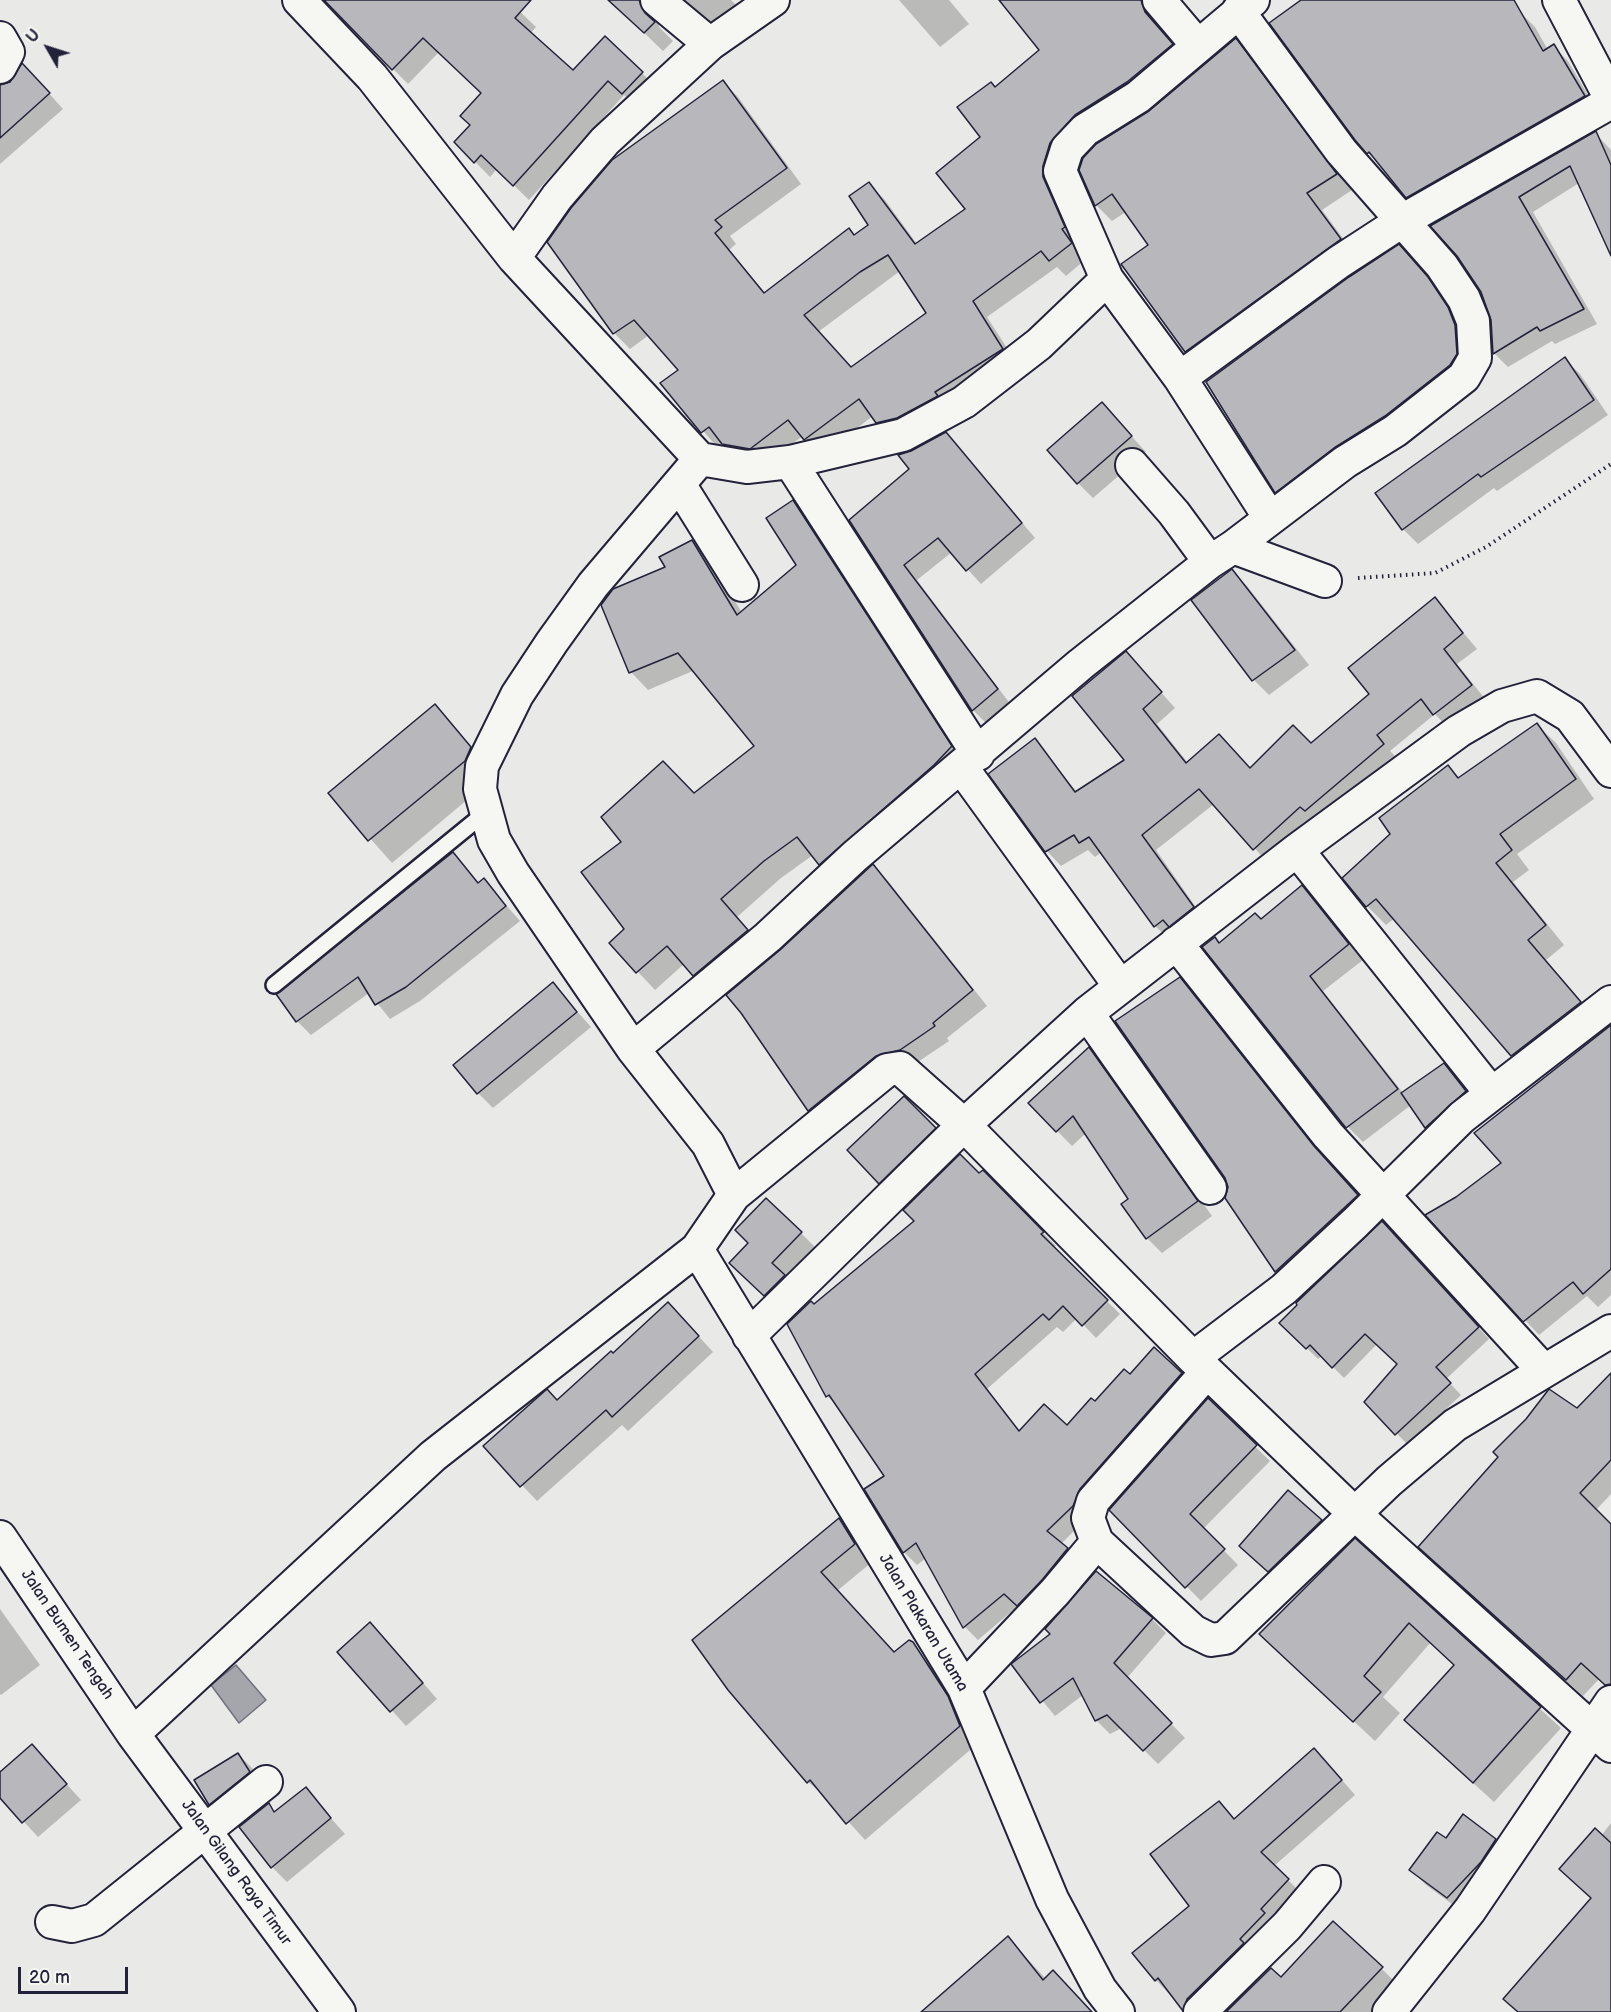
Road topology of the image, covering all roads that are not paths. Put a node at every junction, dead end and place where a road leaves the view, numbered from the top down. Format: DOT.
graph roads {
  1 [pos="299,0"];
  2 [pos="657,0"];
  3 [pos="773,0"];
  4 [pos="1160,0"];
  5 [pos="1559,0"];
  6 [pos="1245,6"];
  7 [pos="0,38"];
  8 [pos="710,44"];
  9 [pos="1198,46"];
  10 [pos="0,67"];
  11 [pos="1611,100"];
  12 [pos="1402,220"];
  13 [pos="514,258"];
  14 [pos="1107,279"];
  15 [pos="1180,378"];
  16 [pos="700,459"];
  17 [pos="790,462"];
  18 [pos="1132,465"];
  19 [pos="679,484"];
  20 [pos="1270,518"];
  21 [pos="1222,554"];
  22 [pos="1325,581"];
  23 [pos="742,585"];
  24 [pos="970,761"];
  25 [pos="1611,771"];
  26 [pos="485,813"];
  27 [pos="1297,850"];
  28 [pos="1176,943"];
  29 [pos="274,985"];
  30 [pos="1120,986"];
  31 [pos="1611,1002"];
  32 [pos="1087,1013"];
  33 [pos="633,1049"];
  34 [pos="1491,1093"];
  35 [pos="963,1125"];
  36 [pos="1210,1188"];
  37 [pos="734,1195"];
  38 [pos="1383,1196"];
  39 [pos="697,1249"];
  40 [pos="1611,1331"];
  41 [pos="749,1336"];
  42 [pos="1200,1365"];
  43 [pos="1544,1371"];
  44 [pos="1355,1514"];
  45 [pos="0,1537"];
  46 [pos="1097,1542"];
  47 [pos="964,1688"];
  48 [pos="1611,1702"];
  49 [pos="133,1734"];
  50 [pos="1602,1738"];
  51 [pos="266,1782"];
  52 [pos="204,1830"];
  53 [pos="1324,1882"];
  54 [pos="52,1922"];
  55 [pos="339,2012"];
  56 [pos="1118,2012"];
  57 [pos="1200,2012"];
  58 [pos="1389,2012"];
  1 -- 13 [label="street"];
  2 -- 8 [label="street"];
  3 -- 8 [label="street"];
  4 -- 9 [label="street"];
  5 -- 11 [label="street"];
  6 -- 9 [label="street"];
  6 -- 12 [label="street"];
  7 -- 10 [label="street"];
  8 -- 13 [label="street"];
  9 -- 14 [label="street"];
  11 -- 12 [label="street"];
  12 -- 15 [label="street"];
  12 -- 20 [label="street"];
  13 -- 16 [label="street"];
  14 -- 15 [label="street"];
  14 -- 17 [label="street"];
  15 -- 20 [label="street"];
  16 -- 17 [label="street"];
  16 -- 19 [label="street"];
  17 -- 24 [label="street"];
  18 -- 21 [label="street"];
  19 -- 23 [label="street"];
  19 -- 26 [label="street"];
  20 -- 21 [label="street"];
  21 -- 22 [label="street"];
  21 -- 24 [label="street"];
  24 -- 30 [label="street"];
  24 -- 33 [label="street"];
  25 -- 27 [label="street"];
  26 -- 29 [label="lane"];
  26 -- 33 [label="street"];
  27 -- 28 [label="street"];
  27 -- 34 [label="street"];
  28 -- 30 [label="street"];
  28 -- 38 [label="street"];
  30 -- 32 [label="street"];
  31 -- 34 [label="street"];
  32 -- 35 [label="street"];
  32 -- 36 [label="street"];
  33 -- 37 [label="street"];
  34 -- 38 [label="street"];
  35 -- 37 [label="street"];
  35 -- 41 [label="street"];
  35 -- 42 [label="street"];
  37 -- 39 [label="street"];
  38 -- 42 [label="street"];
  38 -- 43 [label="street"];
  39 -- 41 [label="street, Jalan Plakaran Utama"];
  39 -- 49 [label="street"];
  40 -- 43 [label="street"];
  41 -- 47 [label="street, Jalan Plakaran Utama"];
  42 -- 44 [label="street"];
  42 -- 46 [label="street"];
  43 -- 44 [label="street"];
  44 -- 46 [label="street"];
  44 -- 50 [label="street"];
  45 -- 49 [label="street, Jalan Bumen Tengah"];
  46 -- 47 [label="street"];
  47 -- 56 [label="street, Jalan Plakaran Utama"];
  48 -- 50 [label="street"];
  49 -- 52 [label="street, Jalan Gilang Raya Timur"];
  50 -- 58 [label="street"];
  51 -- 52 [label="street"];
  52 -- 54 [label="street"];
  52 -- 55 [label="street, Jalan Gilang Raya Timur"];
  53 -- 57 [label="street"];
}
